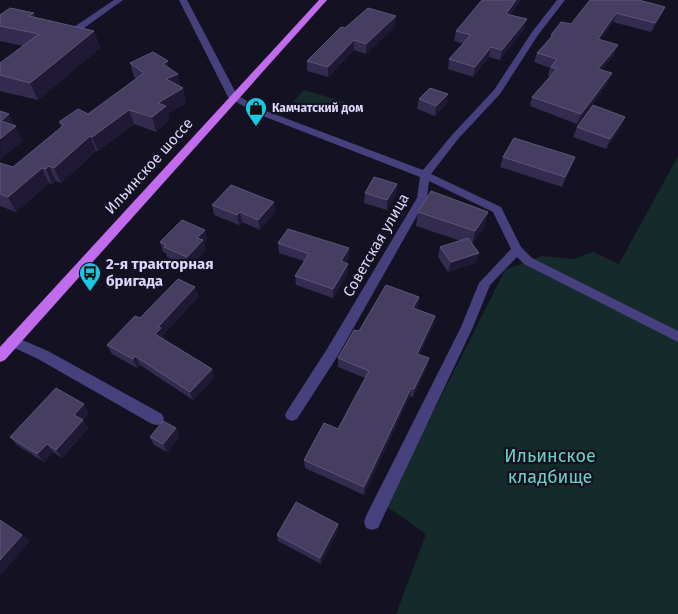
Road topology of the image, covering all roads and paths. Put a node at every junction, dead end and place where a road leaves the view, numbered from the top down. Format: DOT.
graph roads {
  1 [pos="119,0"];
  2 [pos="183,0"];
  3 [pos="322,0"];
  4 [pos="562,0"];
  5 [pos="74,32"];
  6 [pos="233,97"];
  7 [pos="425,176"];
  8 [pos="517,250"];
  9 [pos="678,337"];
  10 [pos="13,341"];
  11 [pos="0,356"];
  12 [pos="292,415"];
  13 [pos="157,419"];
  14 [pos="372,522"];
  1 -- 5 [label="street"];
  2 -- 6 [label="street"];
  3 -- 6 [label="main road, Ильинское шоссе"];
  4 -- 7 [label="street, Советская улица"];
  6 -- 7 [label="street"];
  6 -- 10 [label="main road, Ильинское шоссе"];
  7 -- 8 [label="street"];
  7 -- 12 [label="street, Советская улица"];
  8 -- 9 [label="street"];
  8 -- 14 [label="street"];
  10 -- 11 [label="main road, Ильинское шоссе"];
  10 -- 13 [label="street"];
}
